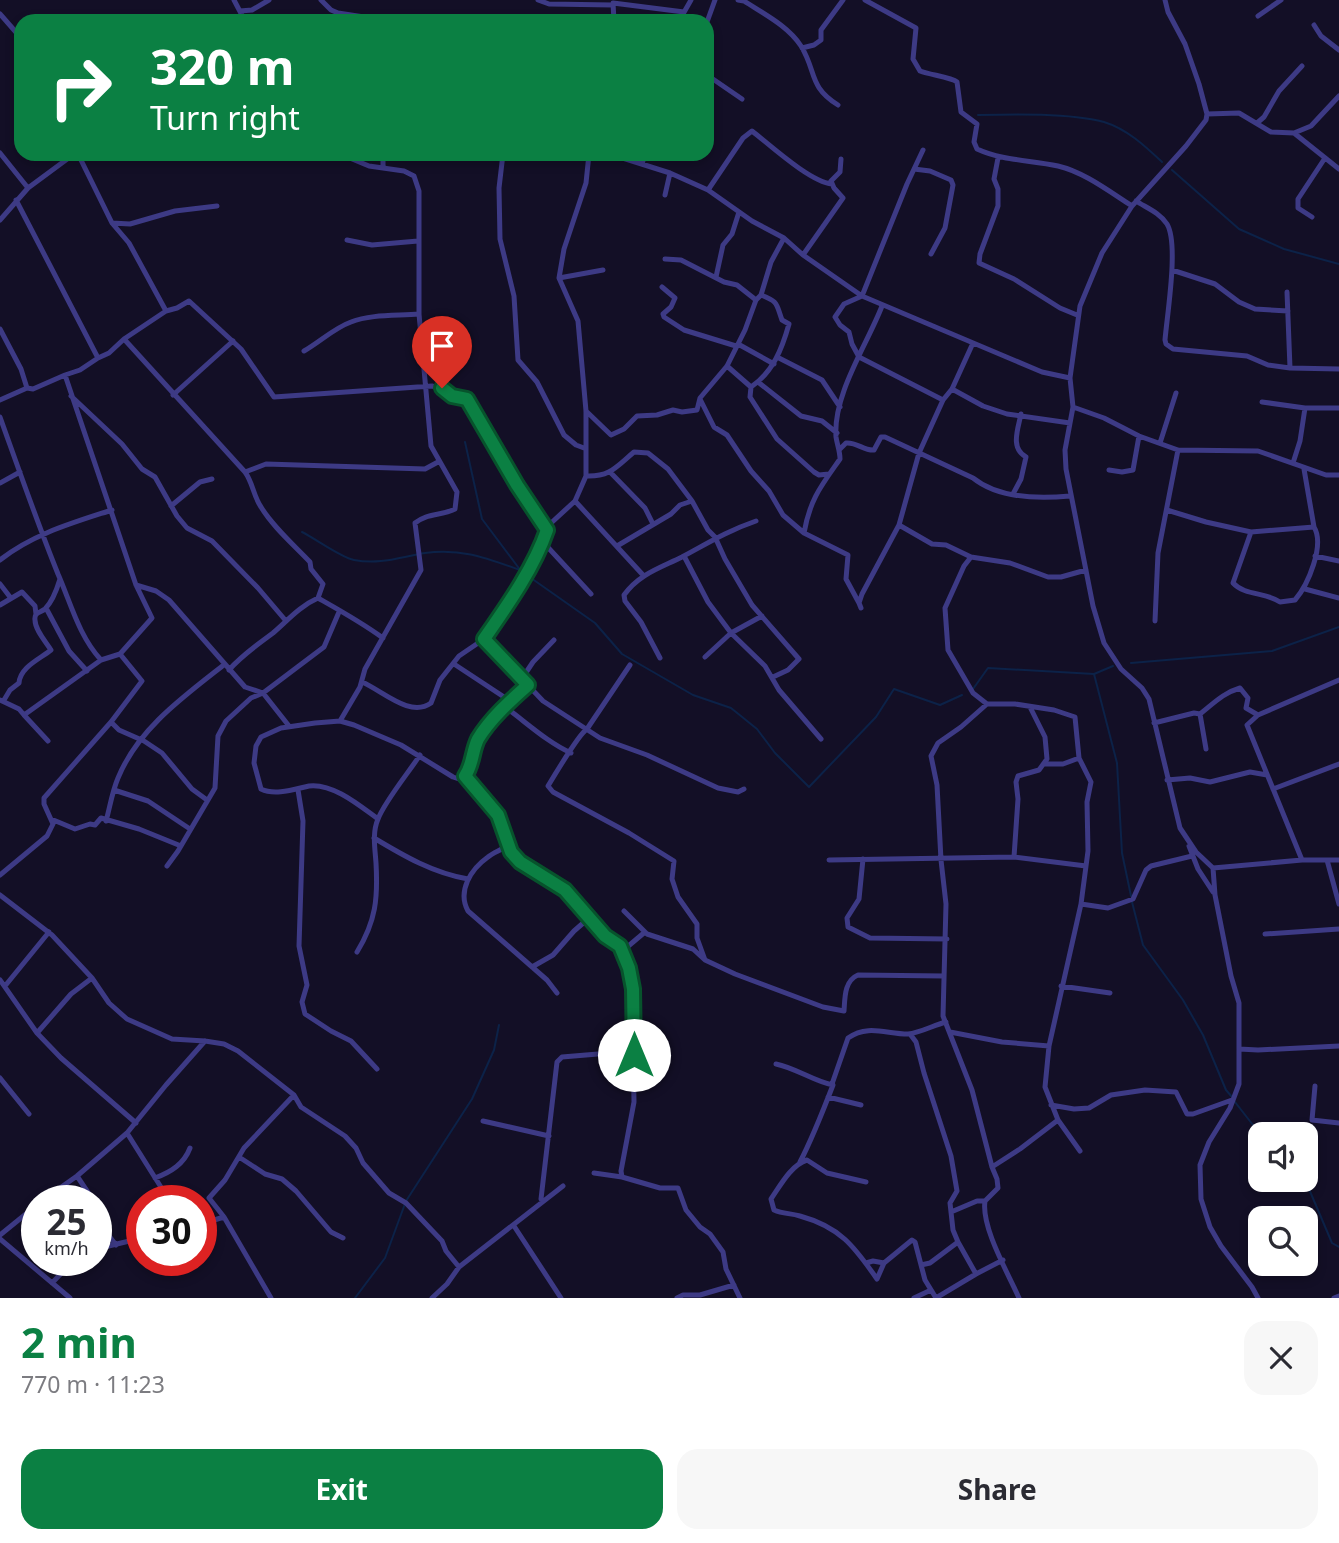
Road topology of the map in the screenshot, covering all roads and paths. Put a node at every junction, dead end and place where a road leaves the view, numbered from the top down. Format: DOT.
graph roads {
  1 [pos="234,0"];
  2 [pos="269,0"];
  3 [pos="321,0"];
  4 [pos="538,0"];
  5 [pos="691,0"];
  6 [pos="738,0"];
  7 [pos="843,0"];
  8 [pos="865,0"];
  9 [pos="1165,0"];
  10 [pos="1281,0"];
  11 [pos="550,2"];
  12 [pos="613,3"];
  13 [pos="240,11"];
  14 [pos="684,12"];
  15 [pos="0,14"];
  16 [pos="242,14"];
  17 [pos="344,14"];
  18 [pos="1258,16"];
  19 [pos="1314,25"];
  20 [pos="14,30"];
  21 [pos="802,48"];
  22 [pos="1339,50"];
  23 [pos="1302,66"];
  24 [pos="714,80"];
  25 [pos="1339,96"];
  26 [pos="743,99"];
  27 [pos="838,105"];
  28 [pos="1208,116"];
  29 [pos="1257,122"];
  30 [pos="1294,133"];
  31 [pos="923,150"];
  32 [pos="0,153"];
  33 [pos="998,158"];
  34 [pos="1325,158"];
  35 [pos="841,159"];
  36 [pos="66,161"];
  37 [pos="80,161"];
  38 [pos="357,161"];
  39 [pos="383,161"];
  40 [pos="502,161"];
  41 [pos="588,161"];
  42 [pos="632,161"];
  43 [pos="643,161"];
  44 [pos="642,164"];
  45 [pos="383,168"];
  46 [pos="914,169"];
  47 [pos="1339,169"];
  48 [pos="670,173"];
  49 [pos="832,184"];
  50 [pos="28,188"];
  51 [pos="708,190"];
  52 [pos="665,195"];
  53 [pos="16,200"];
  54 [pos="1134,203"];
  55 [pos="217,205"];
  56 [pos="739,212"];
  57 [pos="1312,217"];
  58 [pos="0,220"];
  59 [pos="112,223"];
  60 [pos="783,239"];
  61 [pos="347,240"];
  62 [pos="418,241"];
  63 [pos="931,254"];
  64 [pos="803,255"];
  65 [pos="665,259"];
  66 [pos="603,270"];
  67 [pos="1172,270"];
  68 [pos="716,277"];
  69 [pos="559,278"];
  70 [pos="662,288"];
  71 [pos="1287,292"];
  72 [pos="862,296"];
  73 [pos="758,298"];
  74 [pos="883,306"];
  75 [pos="1288,310"];
  76 [pos="166,311"];
  77 [pos="419,314"];
  78 [pos="1077,315"];
  79 [pos="0,329"];
  80 [pos="124,339"];
  81 [pos="233,341"];
  82 [pos="973,343"];
  83 [pos="737,345"];
  84 [pos="304,351"];
  85 [pos="777,357"];
  86 [pos="859,357"];
  87 [pos="98,358"];
  88 [pos="774,364"];
  89 [pos="727,366"];
  90 [pos="1290,368"];
  91 [pos="1339,369"];
  92 [pos="65,375"];
  93 [pos="1070,378"];
  94 [pos="758,383"];
  95 [pos="751,387"];
  96 [pos="26,388"];
  97 [pos="426,388"];
  98 [pos="952,389"];
  99 [pos="1176,393"];
  100 [pos="173,395"];
  101 [pos="71,396"];
  102 [pos="700,398"];
  103 [pos="0,400"];
  104 [pos="943,400"];
  105 [pos="1262,402"];
  106 [pos="840,407"];
  107 [pos="1073,407"];
  108 [pos="1305,408"];
  109 [pos="1339,408"];
  110 [pos="586,411"];
  111 [pos="1021,414"];
  112 [pos="0,417"];
  113 [pos="1070,423"];
  114 [pos="837,433"];
  115 [pos="1139,436"];
  116 [pos="1160,443"];
  117 [pos="584,448"];
  118 [pos="840,450"];
  119 [pos="1178,450"];
  120 [pos="919,453"];
  121 [pos="438,462"];
  122 [pos="1293,463"];
  123 [pos="1304,469"];
  124 [pos="1109,470"];
  125 [pos="20,472"];
  126 [pos="244,472"];
  127 [pos="610,472"];
  128 [pos="829,474"];
  129 [pos="1339,475"];
  130 [pos="586,476"];
  131 [pos="212,479"];
  132 [pos="0,483"];
  133 [pos="1013,494"];
  134 [pos="1070,496"];
  135 [pos="575,501"];
  136 [pos="692,501"];
  137 [pos="171,506"];
  138 [pos="112,509"];
  139 [pos="1167,510"];
  140 [pos="756,521"];
  141 [pos="653,524"];
  142 [pos="899,525"];
  143 [pos="1314,527"];
  144 [pos="547,530"];
  145 [pos="1251,532"];
  146 [pos="804,533"];
  147 [pos="42,535"];
  148 [pos="715,537"];
  149 [pos="543,542"];
  150 [pos="617,546"];
  151 [pos="684,556"];
  152 [pos="1315,556"];
  153 [pos="971,557"];
  154 [pos="0,560"];
  155 [pos="1339,561"];
  156 [pos="1086,570"];
  157 [pos="643,575"];
  158 [pos="60,579"];
  159 [pos="0,584"];
  160 [pos="136,585"];
  161 [pos="1304,589"];
  162 [pos="591,594"];
  163 [pos="10,597"];
  164 [pos="318,598"];
  165 [pos="1339,598"];
  166 [pos="0,605"];
  167 [pos="46,608"];
  168 [pos="339,612"];
  169 [pos="36,614"];
  170 [pos="762,616"];
  171 [pos="286,621"];
  172 [pos="1155,621"];
  173 [pos="731,633"];
  174 [pos="383,638"];
  175 [pos="484,639"];
  176 [pos="554,640"];
  177 [pos="120,654"];
  178 [pos="705,657"];
  179 [pos="660,658"];
  180 [pos="101,660"];
  181 [pos="454,664"];
  182 [pos="630,665"];
  183 [pos="227,667"];
  184 [pos="87,671"];
  185 [pos="773,677"];
  186 [pos="521,680"];
  187 [pos="1339,680"];
  188 [pos="362,682"];
  189 [pos="528,685"];
  190 [pos="263,693"];
  191 [pos="2,700"];
  192 [pos="507,704"];
  193 [pos="987,704"];
  194 [pos="1030,707"];
  195 [pos="1200,714"];
  196 [pos="24,715"];
  197 [pos="1258,715"];
  198 [pos="111,722"];
  199 [pos="340,722"];
  200 [pos="1154,723"];
  201 [pos="289,726"];
  202 [pos="587,729"];
  203 [pos="139,739"];
  204 [pos="821,740"];
  205 [pos="48,741"];
  206 [pos="1206,749"];
  207 [pos="571,754"];
  208 [pos="420,755"];
  209 [pos="1079,758"];
  210 [pos="1045,764"];
  211 [pos="1339,764"];
  212 [pos="1267,775"];
  213 [pos="465,776"];
  214 [pos="1167,780"];
  215 [pos="744,789"];
  216 [pos="1273,789"];
  217 [pos="114,790"];
  218 [pos="298,790"];
  219 [pos="207,800"];
  220 [pos="51,819"];
  221 [pos="378,819"];
  222 [pos="106,821"];
  223 [pos="190,829"];
  224 [pos="374,838"];
  225 [pos="1187,840"];
  226 [pos="509,845"];
  227 [pos="181,846"];
  228 [pos="1192,856"];
  229 [pos="1014,857"];
  230 [pos="863,859"];
  231 [pos="941,859"];
  232 [pos="829,860"];
  233 [pos="1303,860"];
  234 [pos="1327,860"];
  235 [pos="1339,860"];
  236 [pos="167,866"];
  237 [pos="1087,866"];
  238 [pos="1213,868"];
  239 [pos="0,875"];
  240 [pos="468,880"];
  241 [pos="0,895"];
  242 [pos="1215,895"];
  243 [pos="1081,904"];
  244 [pos="1339,904"];
  245 [pos="624,911"];
  246 [pos="589,918"];
  247 [pos="1339,929"];
  248 [pos="49,932"];
  249 [pos="645,932"];
  250 [pos="1265,934"];
  251 [pos="947,939"];
  252 [pos="620,946"];
  253 [pos="358,952"];
  254 [pos="705,960"];
  255 [pos="532,967"];
  256 [pos="944,976"];
  257 [pos="92,978"];
  258 [pos="0,980"];
  259 [pos="5,986"];
  260 [pos="1061,986"];
  261 [pos="557,993"];
  262 [pos="1110,993"];
  263 [pos="946,1022"];
  264 [pos="950,1032"];
  265 [pos="37,1033"];
  266 [pos="910,1034"];
  267 [pos="205,1041"];
  268 [pos="634,1044"];
  269 [pos="1049,1046"];
  270 [pos="1339,1046"];
  271 [pos="1239,1049"];
  272 [pos="776,1064"];
  273 [pos="377,1069"];
  274 [pos="0,1078"];
  275 [pos="832,1084"];
  276 [pos="1315,1086"];
  277 [pos="294,1095"];
  278 [pos="828,1097"];
  279 [pos="1232,1100"];
  280 [pos="861,1105"];
  281 [pos="1051,1105"];
  282 [pos="29,1114"];
  283 [pos="1058,1120"];
  284 [pos="483,1121"];
  285 [pos="136,1123"];
  286 [pos="1339,1123"];
  287 [pos="127,1133"];
  288 [pos="549,1136"];
  289 [pos="190,1148"];
  290 [pos="1080,1152"];
  291 [pos="239,1157"];
  292 [pos="800,1162"];
  293 [pos="992,1167"];
  294 [pos="594,1172"];
  295 [pos="77,1176"];
  296 [pos="622,1177"];
  297 [pos="156,1178"];
  298 [pos="866,1182"];
  299 [pos="64,1185"];
  300 [pos="83,1185"];
  301 [pos="160,1185"];
  302 [pos="563,1186"];
  303 [pos="541,1199"];
  304 [pos="985,1201"];
  305 [pos="951,1212"];
  306 [pos="224,1217"];
  307 [pos="21,1219"];
  308 [pos="217,1219"];
  309 [pos="514,1226"];
  310 [pos="0,1237"];
  311 [pos="343,1238"];
  312 [pos="112,1240"];
  313 [pos="126,1242"];
  314 [pos="958,1242"];
  315 [pos="116,1245"];
  316 [pos="112,1246"];
  317 [pos="1003,1260"];
  318 [pos="884,1262"];
  319 [pos="866,1263"];
  320 [pos="921,1265"];
  321 [pos="459,1267"];
  322 [pos="976,1274"];
  323 [pos="59,1276"];
  324 [pos="52,1283"];
  325 [pos="734,1285"];
  326 [pos="931,1290"];
  327 [pos="1339,1296"];
  328 [pos="70,1298"];
  329 [pos="271,1298"];
  330 [pos="432,1298"];
  331 [pos="561,1298"];
  332 [pos="677,1298"];
  333 [pos="740,1298"];
  334 [pos="914,1298"];
  335 [pos="1019,1298"];
  336 [pos="1258,1298"];
  337 [pos="1334,1298"];
  1 -- 13 [label="street"];
  2 -- 13 [label="street"];
  3 -- 17 [label="street"];
  4 -- 11 [label="street"];
  5 -- 14 [label="street"];
  6 -- 21 [label="street"];
  7 -- 21 [label="street"];
  8 -- 33 [label="street"];
  9 -- 28 [label="street"];
  10 -- 18 [label="street"];
  11 -- 12 [label="street"];
  12 -- 14 [label="street"];
  13 -- 16 [label="street"];
  15 -- 20 [label="street"];
  19 -- 22 [label="street"];
  21 -- 27 [label="street"];
  23 -- 29 [label="street"];
  24 -- 26 [label="street"];
  25 -- 30 [label="street"];
  28 -- 29 [label="street"];
  28 -- 54 [label="street"];
  29 -- 30 [label="street"];
  30 -- 34 [label="street"];
  31 -- 46 [label="street"];
  32 -- 50 [label="street"];
  33 -- 54 [label="street"];
  33 -- 78 [label="street"];
  34 -- 47 [label="street"];
  34 -- 57 [label="street"];
  35 -- 49 [label="street"];
  36 -- 50 [label="street"];
  37 -- 59 [label="street"];
  38 -- 45 [label="street"];
  39 -- 45 [label="street"];
  40 -- 117 [label="street"];
  41 -- 69 [label="street"];
  42 -- 44 [label="street"];
  43 -- 44 [label="street"];
  44 -- 48 [label="street"];
  45 -- 62 [label="street"];
  46 -- 63 [label="street"];
  46 -- 72 [label="street"];
  48 -- 51 [label="street"];
  48 -- 52 [label="street"];
  49 -- 51 [label="street"];
  49 -- 64 [label="street"];
  50 -- 53 [label="street"];
  51 -- 56 [label="street"];
  53 -- 58 [label="street"];
  53 -- 87 [label="street"];
  54 -- 67 [label="street"];
  54 -- 78 [label="street"];
  55 -- 59 [label="street"];
  56 -- 60 [label="street"];
  56 -- 68 [label="street"];
  59 -- 76 [label="street"];
  60 -- 64 [label="street"];
  60 -- 73 [label="street"];
  61 -- 62 [label="street"];
  62 -- 77 [label="street"];
  64 -- 72 [label="street"];
  65 -- 68 [label="street"];
  66 -- 69 [label="street"];
  67 -- 75 [label="street"];
  67 -- 90 [label="street"];
  68 -- 73 [label="street"];
  69 -- 110 [label="street"];
  70 -- 83 [label="street"];
  71 -- 75 [label="street"];
  72 -- 74 [label="street"];
  72 -- 86 [label="street"];
  73 -- 83 [label="street"];
  73 -- 85 [label="street"];
  74 -- 82 [label="street"];
  74 -- 86 [label="street"];
  75 -- 90 [label="street"];
  76 -- 80 [label="street"];
  76 -- 81 [label="street"];
  77 -- 84 [label="street"];
  77 -- 97 [label="street"];
  78 -- 93 [label="street"];
  79 -- 96 [label="street"];
  80 -- 87 [label="street"];
  80 -- 100 [label="street"];
  81 -- 97 [label="street"];
  81 -- 100 [label="street"];
  82 -- 93 [label="street"];
  82 -- 98 [label="street"];
  83 -- 88 [label="street"];
  83 -- 89 [label="street"];
  85 -- 88 [label="street"];
  85 -- 106 [label="street"];
  86 -- 104 [label="street"];
  86 -- 106 [label="street"];
  87 -- 92 [label="street"];
  88 -- 94 [label="street"];
  89 -- 95 [label="street"];
  89 -- 102 [label="street"];
  90 -- 91 [label="street"];
  92 -- 96 [label="street"];
  92 -- 101 [label="street"];
  93 -- 107 [label="street"];
  94 -- 95 [label="street"];
  94 -- 114 [label="street"];
  95 -- 128 [label="street"];
  96 -- 103 [label="street"];
  97 -- 121 [label="street"];
  97 -- 144 [label="street"];
  98 -- 104 [label="street"];
  98 -- 111 [label="street"];
  99 -- 116 [label="street"];
  100 -- 126 [label="street"];
  101 -- 137 [label="street"];
  101 -- 138 [label="street"];
  102 -- 110 [label="street"];
  102 -- 146 [label="street"];
  104 -- 120 [label="street"];
  105 -- 108 [label="street"];
  106 -- 114 [label="street"];
  107 -- 113 [label="street"];
  107 -- 115 [label="street"];
  108 -- 109 [label="street"];
  108 -- 122 [label="street"];
  110 -- 117 [label="street"];
  111 -- 113 [label="street"];
  111 -- 133 [label="street"];
  112 -- 125 [label="street"];
  113 -- 134 [label="street"];
  114 -- 118 [label="street"];
  115 -- 116 [label="street"];
  115 -- 124 [label="street"];
  116 -- 119 [label="street"];
  117 -- 130 [label="street"];
  118 -- 120 [label="street"];
  118 -- 128 [label="street"];
  119 -- 122 [label="street"];
  119 -- 139 [label="street"];
  120 -- 133 [label="street"];
  120 -- 142 [label="street"];
  121 -- 126 [label="street"];
  121 -- 174 [label="street"];
  122 -- 123 [label="street"];
  123 -- 129 [label="street"];
  123 -- 143 [label="street"];
  125 -- 132 [label="street"];
  125 -- 147 [label="street"];
  126 -- 164 [label="street"];
  127 -- 130 [label="street"];
  127 -- 136 [label="street"];
  127 -- 141 [label="street"];
  128 -- 146 [label="street"];
  130 -- 135 [label="street"];
  131 -- 137 [label="street"];
  133 -- 134 [label="street"];
  134 -- 156 [label="street"];
  135 -- 144 [label="street"];
  135 -- 150 [label="street"];
  136 -- 141 [label="street"];
  136 -- 148 [label="street"];
  137 -- 171 [label="street"];
  138 -- 147 [label="street"];
  138 -- 160 [label="street"];
  139 -- 145 [label="street"];
  139 -- 172 [label="street"];
  140 -- 148 [label="street"];
  141 -- 150 [label="street"];
  142 -- 146 [label="street"];
  142 -- 153 [label="street"];
  143 -- 145 [label="street"];
  143 -- 152 [label="street"];
  144 -- 149 [label="street"];
  145 -- 161 [label="street"];
  147 -- 154 [label="street"];
  147 -- 158 [label="street"];
  148 -- 151 [label="street"];
  148 -- 170 [label="street"];
  149 -- 162 [label="street"];
  149 -- 175 [label="street"];
  150 -- 157 [label="street"];
  151 -- 157 [label="street"];
  151 -- 173 [label="street"];
  152 -- 155 [label="street"];
  152 -- 161 [label="street"];
  153 -- 156 [label="street"];
  153 -- 193 [label="street"];
  156 -- 200 [label="street"];
  157 -- 179 [label="street"];
  158 -- 167 [label="street"];
  158 -- 180 [label="street"];
  159 -- 163 [label="street"];
  160 -- 177 [label="street"];
  160 -- 183 [label="street"];
  161 -- 165 [label="street"];
  163 -- 166 [label="street"];
  163 -- 169 [label="street"];
  164 -- 168 [label="street"];
  164 -- 171 [label="street"];
  167 -- 169 [label="street"];
  167 -- 184 [label="street"];
  168 -- 174 [label="street"];
  168 -- 190 [label="street"];
  169 -- 191 [label="street"];
  170 -- 173 [label="street"];
  170 -- 185 [label="street"];
  171 -- 183 [label="street"];
  173 -- 178 [label="street"];
  173 -- 185 [label="street"];
  174 -- 188 [label="street"];
  175 -- 181 [label="street"];
  175 -- 186 [label="street"];
  176 -- 186 [label="street"];
  177 -- 180 [label="street"];
  177 -- 198 [label="street"];
  180 -- 184 [label="street"];
  181 -- 188 [label="street"];
  181 -- 192 [label="street"];
  182 -- 202 [label="street"];
  183 -- 190 [label="street"];
  183 -- 203 [label="street"];
  184 -- 196 [label="street"];
  185 -- 204 [label="street"];
  186 -- 189 [label="street"];
  187 -- 197 [label="street"];
  188 -- 199 [label="street"];
  189 -- 192 [label="street"];
  189 -- 202 [label="street"];
  190 -- 201 [label="street"];
  190 -- 219 [label="street"];
  191 -- 196 [label="street"];
  192 -- 207 [label="street"];
  192 -- 213 [label="street"];
  193 -- 194 [label="street"];
  193 -- 231 [label="street"];
  194 -- 209 [label="street"];
  194 -- 210 [label="street"];
  195 -- 197 [label="street"];
  195 -- 200 [label="street"];
  195 -- 206 [label="street"];
  196 -- 205 [label="street"];
  197 -- 212 [label="street"];
  198 -- 203 [label="street"];
  198 -- 220 [label="street"];
  199 -- 201 [label="street"];
  199 -- 208 [label="street"];
  200 -- 214 [label="street"];
  201 -- 218 [label="street"];
  202 -- 207 [label="street"];
  202 -- 215 [label="street"];
  203 -- 217 [label="street"];
  203 -- 219 [label="street"];
  207 -- 254 [label="street"];
  208 -- 213 [label="street"];
  208 -- 221 [label="street"];
  209 -- 210 [label="street"];
  209 -- 237 [label="street"];
  210 -- 229 [label="street"];
  211 -- 216 [label="street"];
  212 -- 214 [label="street"];
  212 -- 216 [label="street"];
  213 -- 226 [label="street"];
  214 -- 225 [label="street"];
  216 -- 233 [label="street"];
  217 -- 222 [label="street"];
  217 -- 223 [label="street"];
  218 -- 221 [label="street"];
  218 -- 273 [label="street"];
  219 -- 223 [label="street"];
  220 -- 222 [label="street"];
  220 -- 239 [label="street"];
  221 -- 224 [label="street"];
  222 -- 227 [label="street"];
  223 -- 227 [label="street"];
  224 -- 240 [label="street"];
  224 -- 253 [label="street"];
  225 -- 228 [label="street"];
  225 -- 238 [label="street"];
  226 -- 240 [label="street"];
  226 -- 246 [label="street"];
  227 -- 236 [label="street"];
  228 -- 242 [label="street"];
  228 -- 243 [label="street"];
  229 -- 231 [label="street"];
  229 -- 237 [label="street"];
  230 -- 231 [label="street"];
  230 -- 232 [label="street"];
  230 -- 251 [label="street"];
  231 -- 251 [label="street"];
  233 -- 234 [label="street"];
  233 -- 238 [label="street"];
  234 -- 235 [label="street"];
  234 -- 244 [label="street"];
  237 -- 243 [label="street"];
  238 -- 242 [label="street"];
  240 -- 255 [label="street"];
  241 -- 248 [label="street"];
  242 -- 271 [label="street"];
  243 -- 260 [label="street"];
  245 -- 249 [label="street"];
  246 -- 252 [label="street"];
  246 -- 255 [label="street"];
  247 -- 250 [label="street"];
  248 -- 257 [label="street"];
  248 -- 259 [label="street"];
  249 -- 252 [label="street"];
  249 -- 254 [label="street"];
  251 -- 256 [label="street"];
  252 -- 268 [label="street"];
  254 -- 256 [label="street"];
  255 -- 261 [label="street"];
  256 -- 263 [label="street"];
  257 -- 265 [label="street"];
  257 -- 267 [label="street"];
  258 -- 259 [label="street"];
  259 -- 265 [label="street"];
  260 -- 262 [label="street"];
  260 -- 269 [label="street"];
  263 -- 264 [label="street"];
  263 -- 266 [label="street"];
  264 -- 269 [label="street"];
  264 -- 293 [label="street"];
  265 -- 285 [label="street"];
  266 -- 275 [label="street"];
  266 -- 305 [label="street"];
  267 -- 277 [label="street"];
  267 -- 285 [label="street"];
  268 -- 288 [label="street"];
  268 -- 296 [label="street"];
  269 -- 281 [label="street"];
  270 -- 271 [label="street"];
  271 -- 279 [label="street"];
  272 -- 275 [label="street"];
  274 -- 282 [label="street"];
  275 -- 278 [label="street"];
  276 -- 286 [label="street"];
  277 -- 291 [label="street"];
  277 -- 321 [label="street"];
  278 -- 280 [label="street"];
  278 -- 292 [label="street"];
  279 -- 281 [label="street"];
  279 -- 336 [label="street"];
  281 -- 283 [label="street"];
  283 -- 290 [label="street"];
  283 -- 293 [label="street"];
  284 -- 288 [label="street"];
  285 -- 287 [label="street"];
  287 -- 295 [label="street"];
  287 -- 297 [label="street"];
  288 -- 303 [label="street"];
  289 -- 297 [label="street"];
  291 -- 306 [label="street"];
  291 -- 311 [label="street"];
  292 -- 298 [label="street"];
  292 -- 319 [label="street"];
  293 -- 304 [label="street"];
  294 -- 296 [label="street"];
  295 -- 299 [label="street"];
  295 -- 300 [label="street"];
  296 -- 325 [label="street"];
  297 -- 301 [label="street"];
  302 -- 309 [label="street"];
  304 -- 305 [label="street"];
  304 -- 317 [label="street"];
  305 -- 314 [label="street"];
  306 -- 308 [label="street"];
  306 -- 329 [label="street"];
  307 -- 310 [label="street"];
  309 -- 321 [label="street"];
  309 -- 331 [label="street"];
  310 -- 324 [label="street"];
  312 -- 315 [label="street"];
  313 -- 315 [label="street"];
  314 -- 320 [label="street"];
  314 -- 322 [label="street"];
  315 -- 316 [label="street"];
  317 -- 322 [label="street"];
  317 -- 335 [label="street"];
  318 -- 319 [label="street"];
  318 -- 319 [label="street"];
  318 -- 320 [label="street"];
  320 -- 326 [label="street"];
  321 -- 330 [label="street"];
  322 -- 326 [label="street"];
  323 -- 324 [label="street"];
  324 -- 328 [label="street"];
  325 -- 332 [label="street"];
  325 -- 333 [label="street"];
  326 -- 334 [label="street"];
  327 -- 337 [label="street"];
}
